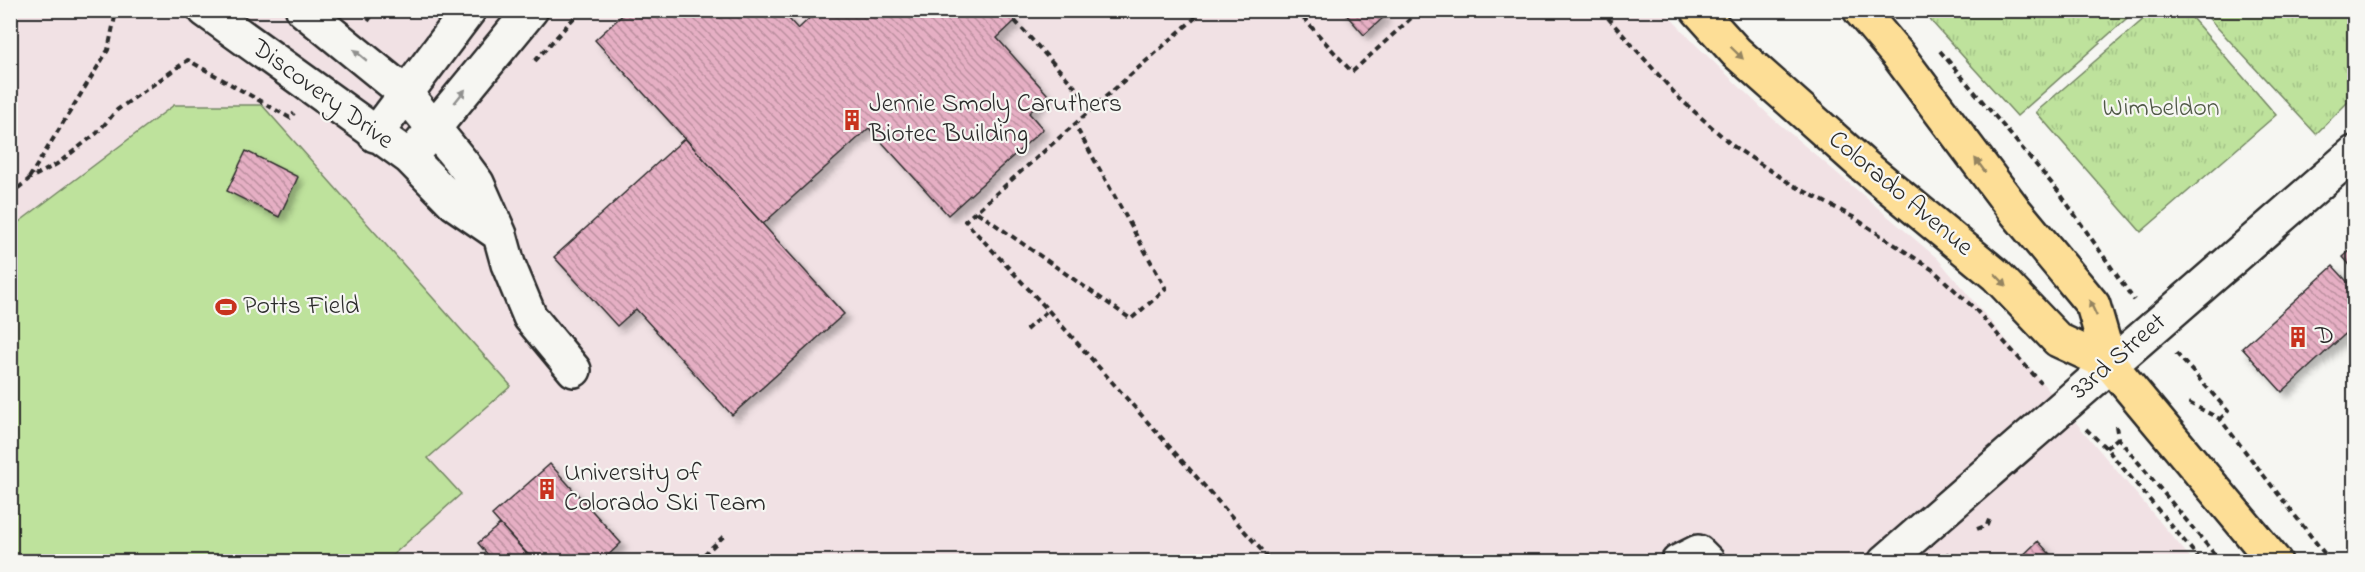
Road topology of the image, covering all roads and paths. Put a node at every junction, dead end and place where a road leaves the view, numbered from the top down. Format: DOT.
graph roads {
  1 [pos="205,10"];
  2 [pos="303,10"];
  3 [pos="378,10"];
  4 [pos="416,10"];
  5 [pos="469,10"];
  6 [pos="531,10"];
  7 [pos="581,10"];
  8 [pos="1204,10"];
  9 [pos="1296,10"];
  10 [pos="1402,10"];
  11 [pos="1419,10"];
  12 [pos="1601,10"];
  13 [pos="1698,10"];
  14 [pos="1860,10"];
  15 [pos="116,12"];
  16 [pos="576,17"];
  17 [pos="1410,19"];
  18 [pos="1015,21"];
  19 [pos="349,46"];
  20 [pos="1937,47"];
  21 [pos="314,89"];
  22 [pos="405,93"];
  23 [pos="1094,108"];
  24 [pos="1075,125"];
  25 [pos="435,128"];
  26 [pos="375,135"];
  27 [pos="2355,153"];
  28 [pos="409,158"];
  29 [pos="29,179"];
  30 [pos="10,195"];
  31 [pos="976,212"];
  32 [pos="500,235"];
  33 [pos="1048,310"];
  34 [pos="2153,328"];
  35 [pos="1026,330"];
  36 [pos="2110,364"];
  37 [pos="574,370"];
  38 [pos="2062,406"];
  39 [pos="724,536"];
  40 [pos="696,561"];
  41 [pos="1272,561"];
  42 [pos="1678,561"];
  43 [pos="1708,561"];
  44 [pos="1885,561"];
  45 [pos="2202,561"];
  46 [pos="2221,561"];
  47 [pos="2276,561"];
  48 [pos="2331,561"];
  1 -- 21 [label="street, Discovery Drive"];
  2 -- 19 [label="street, Discovery Drive"];
  3 -- 4 [label="path"];
  3 -- 19 [label="path"];
  5 -- 22 [label="street"];
  25 -- 6 [label="street, one-way"];
  7 -- 16 [label="path"];
  8 -- 23 [label="path"];
  9 -- 17 [label="path"];
  10 -- 17 [label="path"];
  11 -- 17 [label="path"];
  12 -- 38 [label="path"];
  13 -- 36 [label="main road, Colorado Avenue, one-way"];
  36 -- 14 [label="main road, Colorado Avenue, one-way"];
  15 -- 29 [label="path"];
  18 -- 23 [label="path"];
  22 -- 19 [label="street, Discovery Drive, one-way"];
  20 -- 34 [label="path"];
  21 -- 26 [label="street, Discovery Drive"];
  21 -- 29 [label="path"];
  22 -- 25 [label="street, Discovery Drive"];
  22 -- 26 [label="street"];
  23 -- 24 [label="path"];
  24 -- 31 [label="path"];
  24 -- 31 [label="path"];
  25 -- 28 [label="street"];
  25 -- 32 [label="street, Discovery Drive"];
  26 -- 28 [label="street, Discovery Drive"];
  27 -- 34 [label="street, 33rd Street"];
  28 -- 32 [label="street, Discovery Drive"];
  29 -- 30 [label="path"];
  31 -- 33 [label="path"];
  32 -- 37 [label="street, Discovery Drive"];
  33 -- 35 [label="path"];
  33 -- 41 [label="path"];
  34 -- 36 [label="street, 33rd Street"];
  34 -- 48 [label="path"];
  36 -- 38 [label="street, 33rd Street"];
  36 -- 47 [label="main road, Colorado Avenue"];
  38 -- 44 [label="street, 33rd Street"];
  39 -- 40 [label="path"];
  42 -- 43 [label="street"];
  45 -- 46 [label="path"];
}
